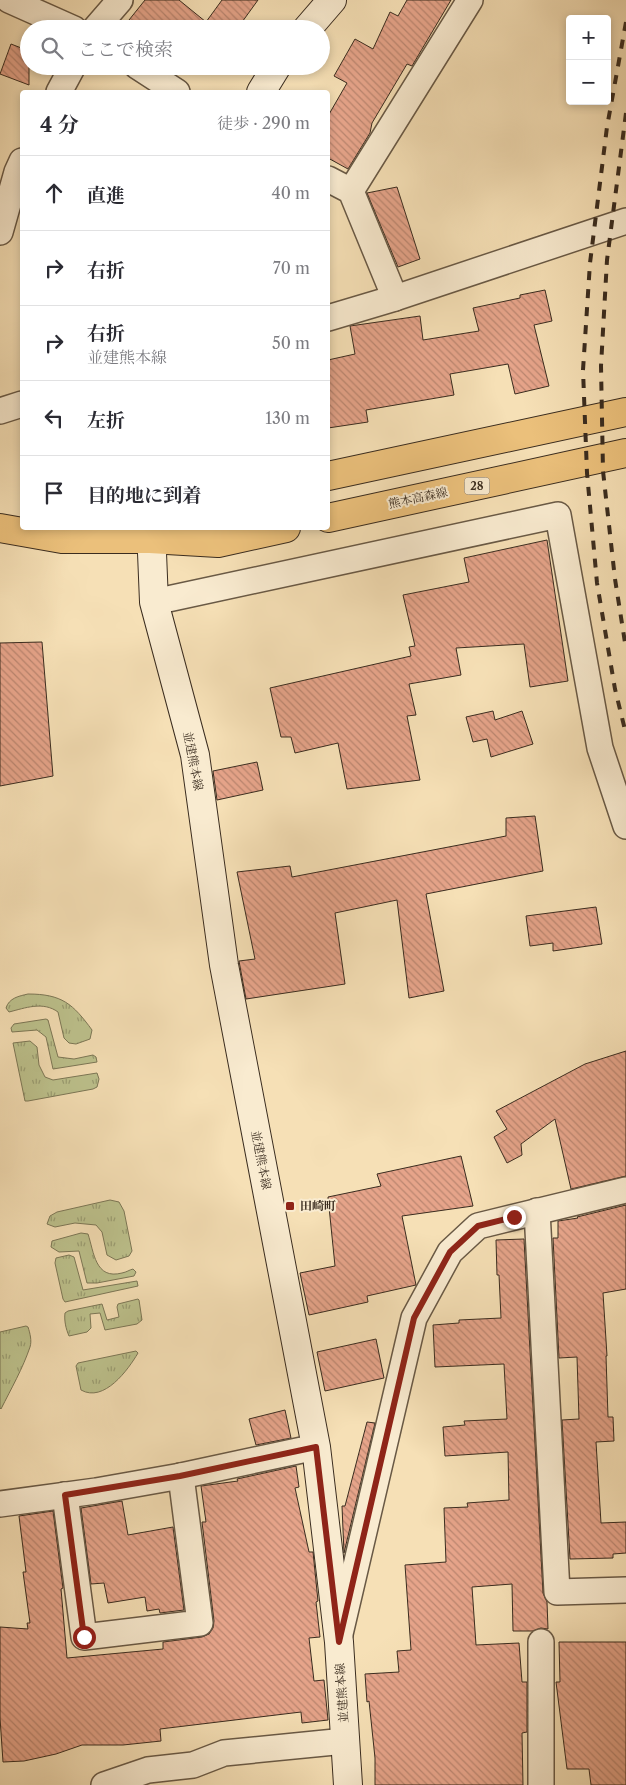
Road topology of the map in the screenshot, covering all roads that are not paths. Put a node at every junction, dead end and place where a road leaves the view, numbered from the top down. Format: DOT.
graph roads {
  1 [pos="9,0"];
  2 [pos="120,0"];
  3 [pos="332,0"];
  4 [pos="470,0"];
  5 [pos="54,20"];
  6 [pos="103,20"];
  7 [pos="315,20"];
  8 [pos="68,75"];
  9 [pos="151,75"];
  10 [pos="271,75"];
  11 [pos="60,90"];
  12 [pos="174,90"];
  13 [pos="262,90"];
  14 [pos="13,166"];
  15 [pos="330,180"];
  16 [pos="351,191"];
  17 [pos="626,221"];
  18 [pos="0,232"];
  19 [pos="395,298"];
  20 [pos="330,317"];
  21 [pos="20,405"];
  22 [pos="0,411"];
  23 [pos="626,412"];
  24 [pos="626,453"];
  25 [pos="330,476"];
  26 [pos="330,518"];
  27 [pos="0,528"];
  28 [pos="277,530"];
  29 [pos="157,531"];
  30 [pos="154,602"];
  31 [pos="626,826"];
  32 [pos="626,1190"];
  33 [pos="537,1211"];
  34 [pos="316,1447"];
  35 [pos="180,1476"];
  36 [pos="65,1495"];
  37 [pos="0,1504"];
  38 [pos="626,1590"];
  39 [pos="339,1642"];
  40 [pos="541,1642"];
  41 [pos="345,1741"];
  42 [pos="104,1785"];
  43 [pos="348,1785"];
  44 [pos="541,1785"];
  1 -- 5 [label="street"];
  2 -- 6 [label="street"];
  3 -- 7 [label="main road"];
  4 -- 16 [label="street"];
  8 -- 11 [label="street"];
  9 -- 12 [label="street"];
  10 -- 13 [label="main road"];
  14 -- 18 [label="street"];
  15 -- 16 [label="street"];
  16 -- 19 [label="street"];
  17 -- 19 [label="street"];
  19 -- 20 [label="street"];
  21 -- 22 [label="street"];
  23 -- 25 [label="main road"];
  24 -- 26 [label="main road, 熊本高森線 / 28"];
  27 -- 29 [label="main road"];
  28 -- 29 [label="main road"];
  29 -- 30 [label="main road, 並建熊本線"];
  30 -- 31 [label="street"];
  30 -- 34 [label="main road, 並建熊本線"];
  32 -- 33 [label="street"];
  33 -- 38 [label="street"];
  33 -- 39 [label="street"];
  34 -- 35 [label="street"];
  34 -- 39 [label="main road, 並建熊本線"];
  35 -- 36 [label="street"];
  35 -- 36 [label="street"];
  36 -- 37 [label="street"];
  39 -- 41 [label="main road, 並建熊本線"];
  40 -- 44 [label="street"];
  41 -- 42 [label="street"];
  41 -- 43 [label="main road, 並建熊本線"];
}
